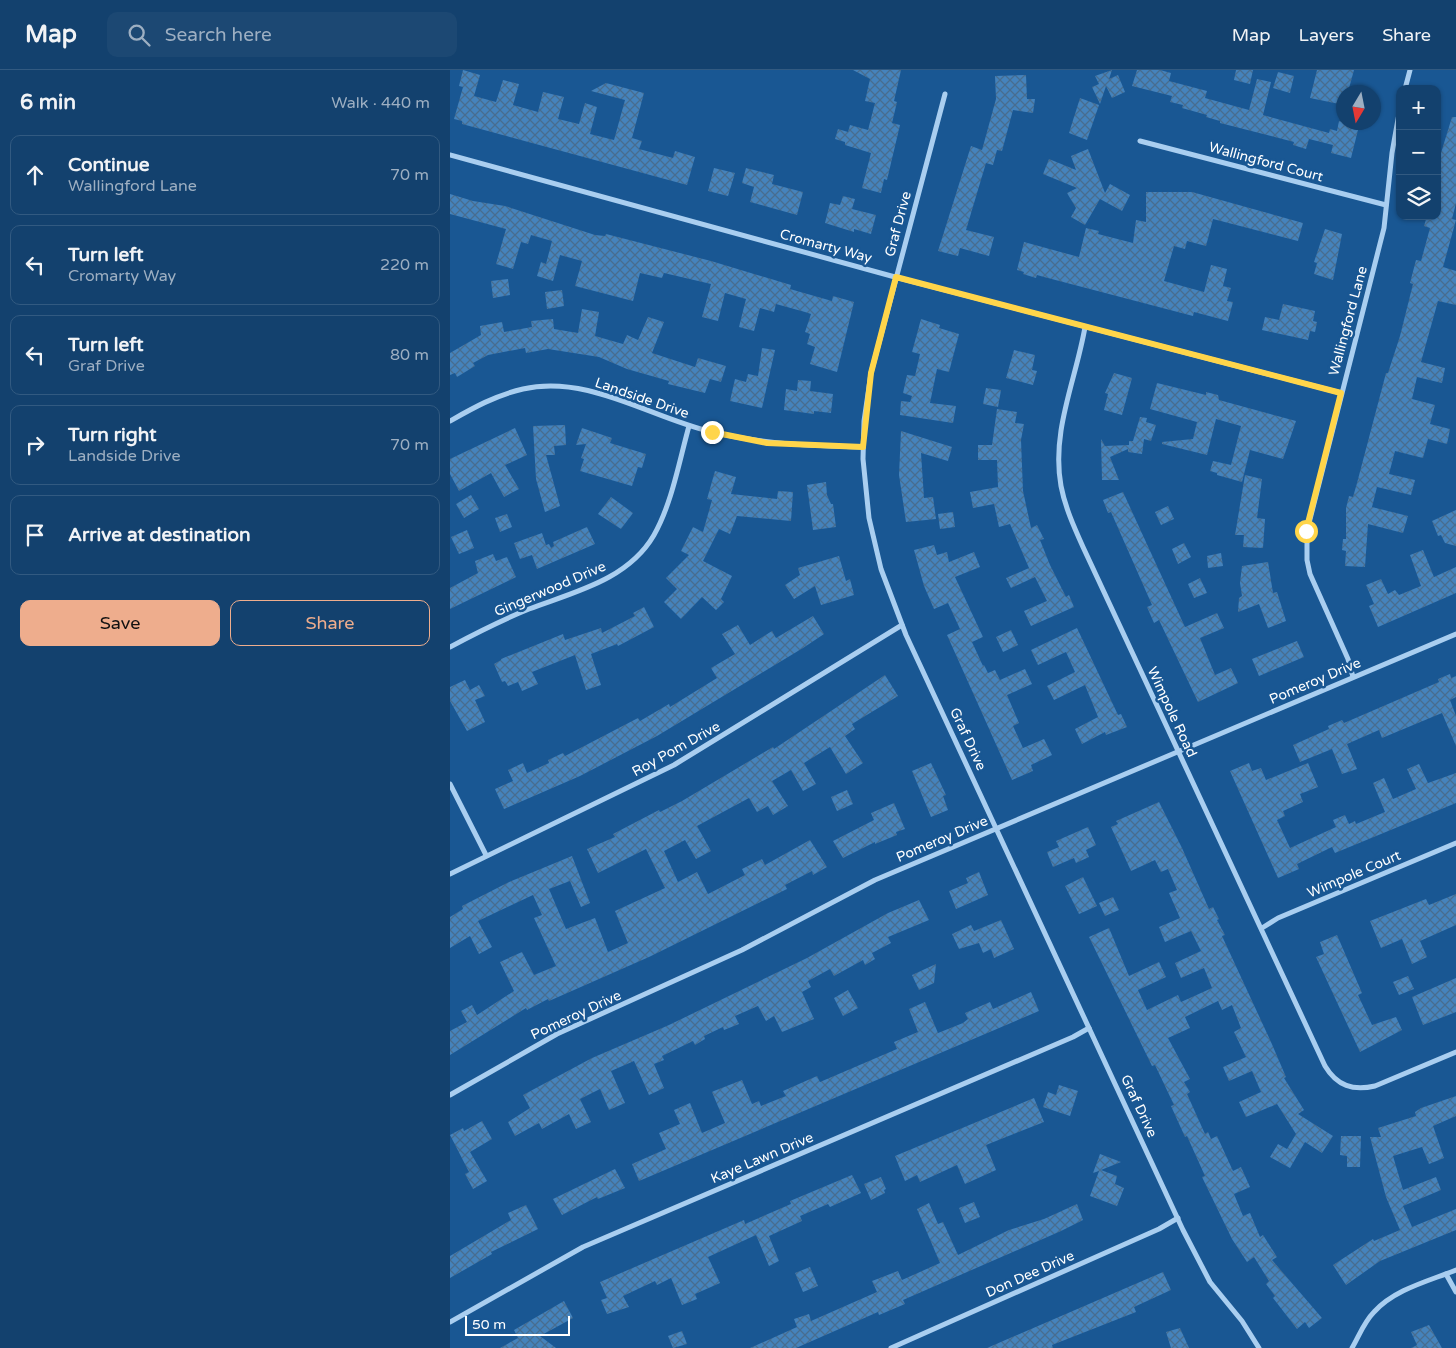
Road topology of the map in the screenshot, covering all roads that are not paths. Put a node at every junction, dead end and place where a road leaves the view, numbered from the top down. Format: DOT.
graph roads {
  1 [pos="1410,70"];
  2 [pos="1406,85"];
  3 [pos="944,94"];
  4 [pos="1396,130"];
  5 [pos="1140,141"];
  6 [pos="450,155"];
  7 [pos="1386,204"];
  8 [pos="896,277"];
  9 [pos="1085,326"];
  10 [pos="1341,393"];
  11 [pos="450,421"];
  12 [pos="689,426"];
  13 [pos="863,447"];
  14 [pos="902,625"];
  15 [pos="1456,634"];
  16 [pos="450,647"];
  17 [pos="1353,677"];
  18 [pos="1178,751"];
  19 [pos="450,784"];
  20 [pos="997,828"];
  21 [pos="1456,844"];
  22 [pos="486,855"];
  23 [pos="450,874"];
  24 [pos="1262,928"];
  25 [pos="1090,1028"];
  26 [pos="1456,1052"];
  27 [pos="450,1095"];
  28 [pos="1178,1218"];
  29 [pos="1456,1270"];
  30 [pos="1446,1274"];
  31 [pos="1456,1292"];
  32 [pos="450,1322"];
  33 [pos="891,1348"];
  34 [pos="1259,1348"];
  35 [pos="1352,1348"];
  1 -- 2 [label="street"];
  3 -- 8 [label="street, Graf Drive"];
  4 -- 7 [label="street, Wallingford Lane"];
  5 -- 7 [label="street, Wallingford Court"];
  6 -- 8 [label="street, Cromarty Way"];
  7 -- 10 [label="street, Wallingford Lane"];
  8 -- 9 [label="street, Cromarty Way"];
  8 -- 13 [label="street, Graf Drive"];
  9 -- 10 [label="street, Cromarty Way"];
  9 -- 18 [label="street, Wimpole Road"];
  10 -- 17 [label="street, Wallingford Lane"];
  11 -- 12 [label="street, Landside Drive"];
  12 -- 13 [label="street, Landside Drive"];
  12 -- 16 [label="street, Gingerwood Drive"];
  13 -- 14 [label="street, Graf Drive"];
  14 -- 20 [label="street, Graf Drive"];
  14 -- 22 [label="street, Roy Pom Drive"];
  15 -- 17 [label="street, Pomeroy Drive"];
  17 -- 18 [label="street, Pomeroy Drive"];
  18 -- 20 [label="street, Pomeroy Drive"];
  18 -- 24 [label="street, Wimpole Road"];
  19 -- 22 [label="street"];
  20 -- 25 [label="street, Graf Drive"];
  20 -- 27 [label="street, Pomeroy Drive"];
  21 -- 24 [label="street, Wimpole Court"];
  22 -- 23 [label="street, Roy Pom Drive"];
  24 -- 26 [label="street, Wimpole Road"];
  25 -- 28 [label="street, Graf Drive"];
  25 -- 32 [label="street, Kaye Lawn Drive"];
  28 -- 33 [label="street, Don Dee Drive"];
  28 -- 34 [label="street, Graf Drive"];
  29 -- 30 [label="street"];
  30 -- 31 [label="street"];
  30 -- 35 [label="street"];
}
